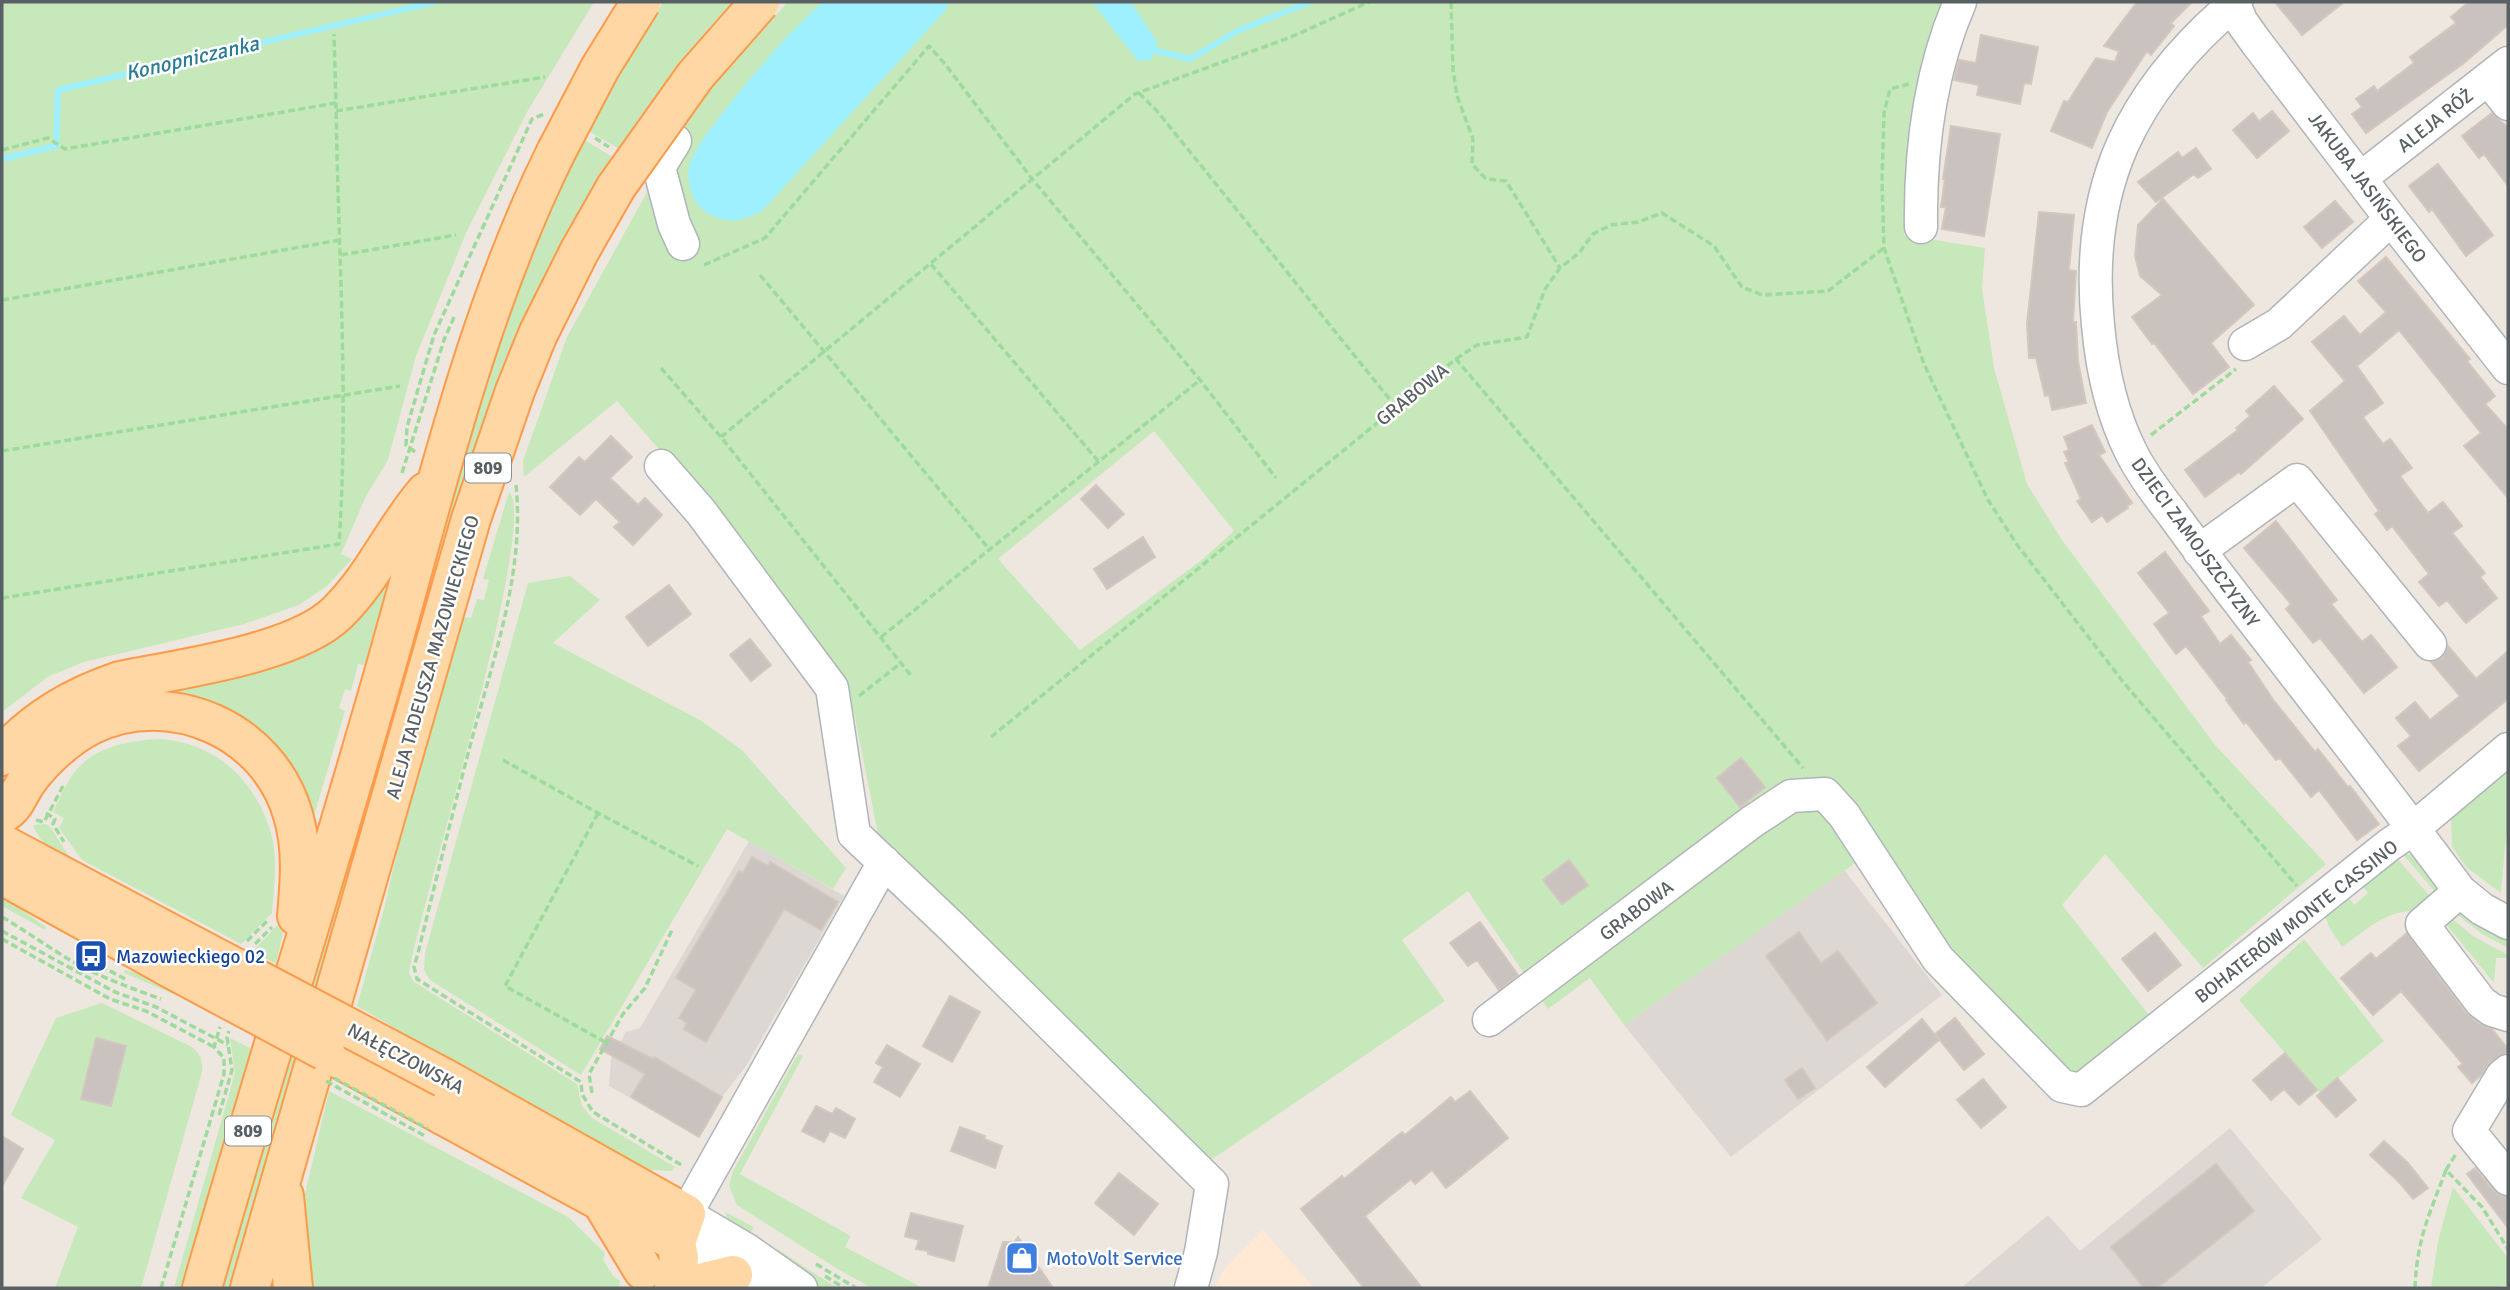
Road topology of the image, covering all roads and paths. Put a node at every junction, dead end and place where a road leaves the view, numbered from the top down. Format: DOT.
graph roads {
  1 [pos="641,2"];
  2 [pos="760,2"];
  3 [pos="1369,2"];
  4 [pos="1451,2"];
  5 [pos="1960,2"];
  6 [pos="2235,3"];
  7 [pos="334,34"];
  8 [pos="2498,71"];
  9 [pos="545,77"];
  10 [pos="1936,77"];
  11 [pos="1139,93"];
  12 [pos="336,103"];
  13 [pos="2508,104"];
  14 [pos="337,111"];
  15 [pos="547,114"];
  16 [pos="675,141"];
  17 [pos="570,142"];
  18 [pos="2,150"];
  19 [pos="618,170"];
  20 [pos="2361,178"];
  21 [pos="1033,180"];
  22 [pos="2391,219"];
  23 [pos="1921,227"];
  24 [pos="456,235"];
  25 [pos="340,240"];
  26 [pos="1884,248"];
  27 [pos="341,254"];
  28 [pos="693,255"];
  29 [pos="931,264"];
  30 [pos="1560,268"];
  31 [pos="760,275"];
  32 [pos="2,300"];
  33 [pos="459,306"];
  34 [pos="2245,344"];
  35 [pos="825,351"];
  36 [pos="1456,359"];
  37 [pos="662,368"];
  38 [pos="2508,368"];
  39 [pos="1200,380"];
  40 [pos="400,386"];
  41 [pos="344,394"];
  42 [pos="1396,407"];
  43 [pos="721,437"];
  44 [pos="411,450"];
  45 [pos="2,451"];
  46 [pos="2130,452"];
  47 [pos="1098,461"];
  48 [pos="660,466"];
  49 [pos="426,469"];
  50 [pos="401,476"];
  51 [pos="514,478"];
  52 [pos="1276,478"];
  53 [pos="991,550"];
  54 [pos="2199,551"];
  55 [pos="2,598"];
  56 [pos="881,637"];
  57 [pos="2430,644"];
  58 [pos="901,663"];
  59 [pos="912,677"];
  60 [pos="836,714"];
  61 [pos="991,737"];
  62 [pos="2508,749"];
  63 [pos="2,757"];
  64 [pos="503,760"];
  65 [pos="1825,794"];
  66 [pos="7,811"];
  67 [pos="597,813"];
  68 [pos="2414,828"];
  69 [pos="2,844"];
  70 [pos="884,862"];
  71 [pos="698,866"];
  72 [pos="49,869"];
  73 [pos="2,875"];
  74 [pos="2460,891"];
  75 [pos="2315,906"];
  76 [pos="2,917"];
  77 [pos="2508,923"];
  78 [pos="274,924"];
  79 [pos="672,930"];
  80 [pos="2,932"];
  81 [pos="2,940"];
  82 [pos="251,948"];
  83 [pos="170,968"];
  84 [pos="296,974"];
  85 [pos="2508,1015"];
  86 [pos="1489,1020"];
  87 [pos="230,1024"];
  88 [pos="605,1042"];
  89 [pos="228,1045"];
  90 [pos="214,1047"];
  91 [pos="2508,1071"];
  92 [pos="592,1093"];
  93 [pos="439,1094"];
  94 [pos="218,1119"];
  95 [pos="2452,1160"];
  96 [pos="685,1167"];
  97 [pos="2446,1170"];
  98 [pos="282,1178"];
  99 [pos="2508,1179"];
  100 [pos="602,1203"];
  101 [pos="681,1228"];
  102 [pos="2508,1249"];
  103 [pos="804,1273"];
  104 [pos="746,1281"];
  105 [pos="651,1282"];
  106 [pos="202,1288"];
  107 [pos="250,1288"];
  108 [pos="293,1288"];
  109 [pos="681,1288"];
  110 [pos="856,1288"];
  111 [pos="1191,1288"];
  112 [pos="2415,1288"];
  1 -- 17 [label="main road, 809, bridge"];
  2 -- 19 [label="main road, ALEJA TADEUSZA MAZOWIECKIEGO / 809, bridge"];
  3 -- 11 [label="path"];
  4 -- 30 [label="path"];
  5 -- 10 [label="street"];
  6 -- 20 [label="street, JAKUBA JASIŃSKIEGO"];
  6 -- 46 [label="street, DZIECI ZAMOJSZCZYZNY"];
  7 -- 12 [label="path"];
  8 -- 13 [label="street"];
  8 -- 20 [label="street, ALEJA RÓŻ"];
  9 -- 14 [label="path"];
  10 -- 23 [label="street"];
  10 -- 26 [label="path"];
  11 -- 21 [label="path"];
  11 -- 42 [label="path"];
  12 -- 14 [label="path"];
  12 -- 18 [label="path"];
  14 -- 25 [label="path"];
  15 -- 44 [label="path"];
  16 -- 28 [label="street"];
  17 -- 19 [label="path"];
  17 -- 49 [label="main road, 809"];
  19 -- 98 [label="main road, ALEJA TADEUSZA MAZOWIECKIEGO / 809"];
  20 -- 22 [label="street, JAKUBA JASIŃSKIEGO"];
  21 -- 28 [label="path"];
  21 -- 29 [label="path"];
  21 -- 39 [label="path"];
  22 -- 34 [label="street"];
  22 -- 38 [label="street, JAKUBA JASIŃSKIEGO"];
  24 -- 27 [label="path"];
  25 -- 27 [label="path"];
  25 -- 32 [label="path"];
  26 -- 30 [label="path"];
  26 -- 75 [label="path"];
  27 -- 41 [label="path"];
  29 -- 35 [label="path"];
  29 -- 47 [label="path"];
  30 -- 36 [label="path"];
  31 -- 35 [label="path"];
  33 -- 44 [label="path"];
  34 -- 46 [label="path"];
  35 -- 43 [label="path"];
  35 -- 53 [label="path"];
  36 -- 42 [label="path, GRABOWA"];
  36 -- 65 [label="path, GRABOWA"];
  37 -- 43 [label="path"];
  39 -- 47 [label="path"];
  39 -- 52 [label="path"];
  40 -- 41 [label="path"];
  41 -- 45 [label="path"];
  41 -- 55 [label="path"];
  42 -- 61 [label="path, GRABOWA"];
  43 -- 56 [label="path"];
  44 -- 49 [label="path"];
  44 -- 50 [label="path"];
  46 -- 54 [label="street, DZIECI ZAMOJSZCZYZNY"];
  47 -- 53 [label="path"];
  48 -- 60 [label="street"];
  49 -- 63 [label="main road"];
  49 -- 84 [label="main road, 809"];
  51 -- 96 [label="path"];
  53 -- 56 [label="path"];
  54 -- 57 [label="street"];
  54 -- 68 [label="street, DZIECI ZAMOJSZCZYZNY"];
  56 -- 58 [label="path"];
  58 -- 59 [label="path"];
  58 -- 60 [label="path"];
  60 -- 70 [label="street"];
  62 -- 68 [label="street, BOHATERÓW MONTE CASSINO"];
  64 -- 67 [label="path"];
  65 -- 75 [label="street, BOHATERÓW MONTE CASSINO"];
  65 -- 86 [label="street, GRABOWA"];
  66 -- 72 [label="main road"];
  66 -- 84 [label="main road"];
  67 -- 71 [label="path"];
  67 -- 88 [label="path"];
  68 -- 74 [label="street, DZIECI ZAMOJSZCZYZNY"];
  68 -- 75 [label="street, BOHATERÓW MONTE CASSINO"];
  69 -- 72 [label="main road, NAŁĘCZOWSKA"];
  70 -- 101 [label="street"];
  70 -- 111 [label="street"];
  72 -- 83 [label="main road, NAŁĘCZOWSKA"];
  73 -- 83 [label="main road, NAŁĘCZOWSKA"];
  74 -- 77 [label="street, DZIECI ZAMOJSZCZYZNY"];
  74 -- 85 [label="street"];
  76 -- 83 [label="path"];
  78 -- 82 [label="path"];
  79 -- 88 [label="path"];
  80 -- 89 [label="path"];
  81 -- 90 [label="path"];
  83 -- 93 [label="main road, NAŁĘCZOWSKA, bridge"];
  84 -- 106 [label="main road, 809"];
  87 -- 89 [label="path"];
  88 -- 92 [label="path"];
  89 -- 94 [label="path"];
  91 -- 99 [label="street"];
  93 -- 100 [label="main road, NAŁĘCZOWSKA"];
  93 -- 101 [label="main road, NAŁĘCZOWSKA"];
  95 -- 97 [label="path"];
  97 -- 102 [label="path"];
  97 -- 112 [label="path"];
  98 -- 107 [label="main road, ALEJA TADEUSZA MAZOWIECKIEGO / 809"];
  98 -- 108 [label="main road"];
  100 -- 101 [label="main road, NAŁĘCZOWSKA"];
  100 -- 105 [label="main road"];
  101 -- 103 [label="street, NAŁĘCZOWSKA"];
  101 -- 104 [label="street, NAŁĘCZOWSKA"];
  101 -- 105 [label="main road"];
  103 -- 110 [label="path"];
  104 -- 109 [label="main road"];
}
